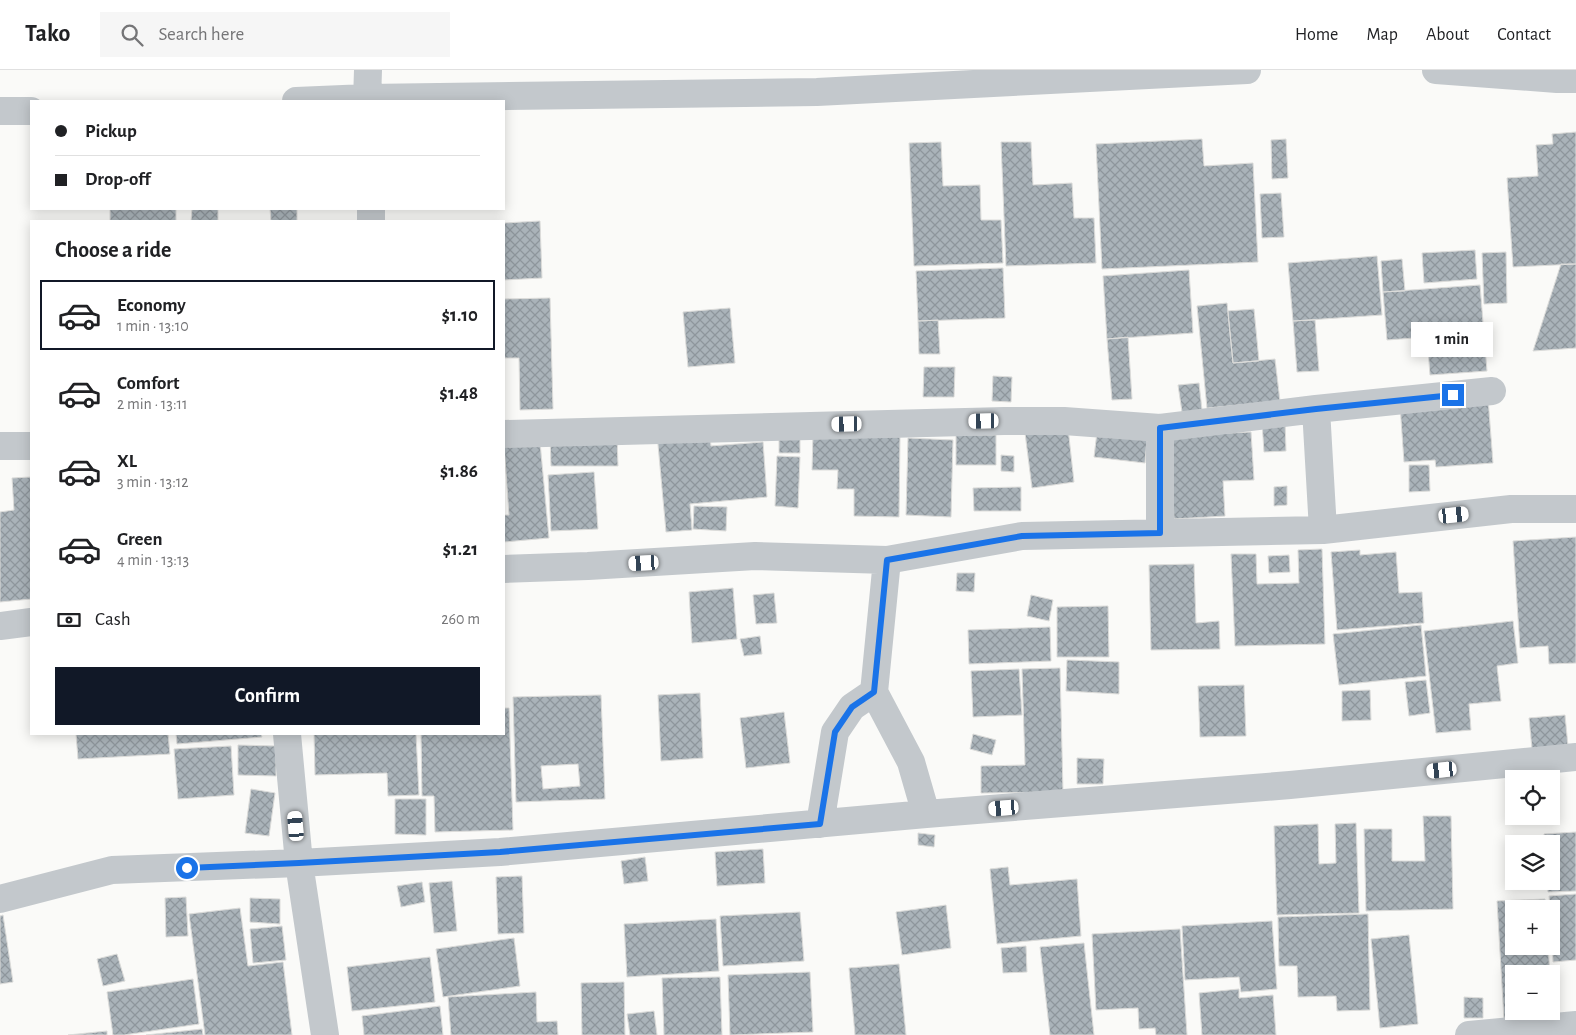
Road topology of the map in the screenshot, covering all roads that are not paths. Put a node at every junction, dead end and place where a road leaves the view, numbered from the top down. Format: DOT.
graph roads {
  1 [pos="368,70"];
  2 [pos="1246,70"];
  3 [pos="1436,70"];
  4 [pos="1576,79"];
  5 [pos="367,99"];
  6 [pos="332,100"];
  7 [pos="30,111"];
  8 [pos="0,112"];
  9 [pos="1492,390"];
  10 [pos="1316,409"];
  11 [pos="1160,428"];
  12 [pos="505,434"];
  13 [pos="0,446"];
  14 [pos="30,446"];
  15 [pos="1576,509"];
  16 [pos="1323,530"];
  17 [pos="1160,533"];
  18 [pos="887,560"];
  19 [pos="505,568"];
  20 [pos="30,622"];
  21 [pos="0,626"];
  22 [pos="874,692"];
  23 [pos="287,735"];
  24 [pos="1576,757"];
  25 [pos="926,814"];
  26 [pos="820,824"];
  27 [pos="299,863"];
  28 [pos="0,899"];
  29 [pos="1576,1025"];
  30 [pos="325,1035"];
  31 [pos="1469,1035"];
  1 -- 5 [label="street"];
  2 -- 5 [label="street"];
  3 -- 4 [label="street"];
  5 -- 6 [label="street"];
  7 -- 8 [label="street"];
  9 -- 10 [label="street"];
  10 -- 11 [label="street"];
  10 -- 16 [label="street"];
  11 -- 12 [label="street"];
  11 -- 17 [label="street"];
  13 -- 14 [label="street"];
  15 -- 16 [label="street"];
  16 -- 17 [label="street"];
  17 -- 18 [label="street"];
  18 -- 19 [label="street"];
  18 -- 22 [label="street"];
  20 -- 21 [label="street"];
  22 -- 25 [label="street"];
  22 -- 26 [label="street"];
  23 -- 27 [label="street"];
  24 -- 25 [label="street"];
  25 -- 26 [label="street"];
  26 -- 27 [label="street"];
  27 -- 28 [label="street"];
  27 -- 30 [label="street"];
  29 -- 31 [label="street"];
}
